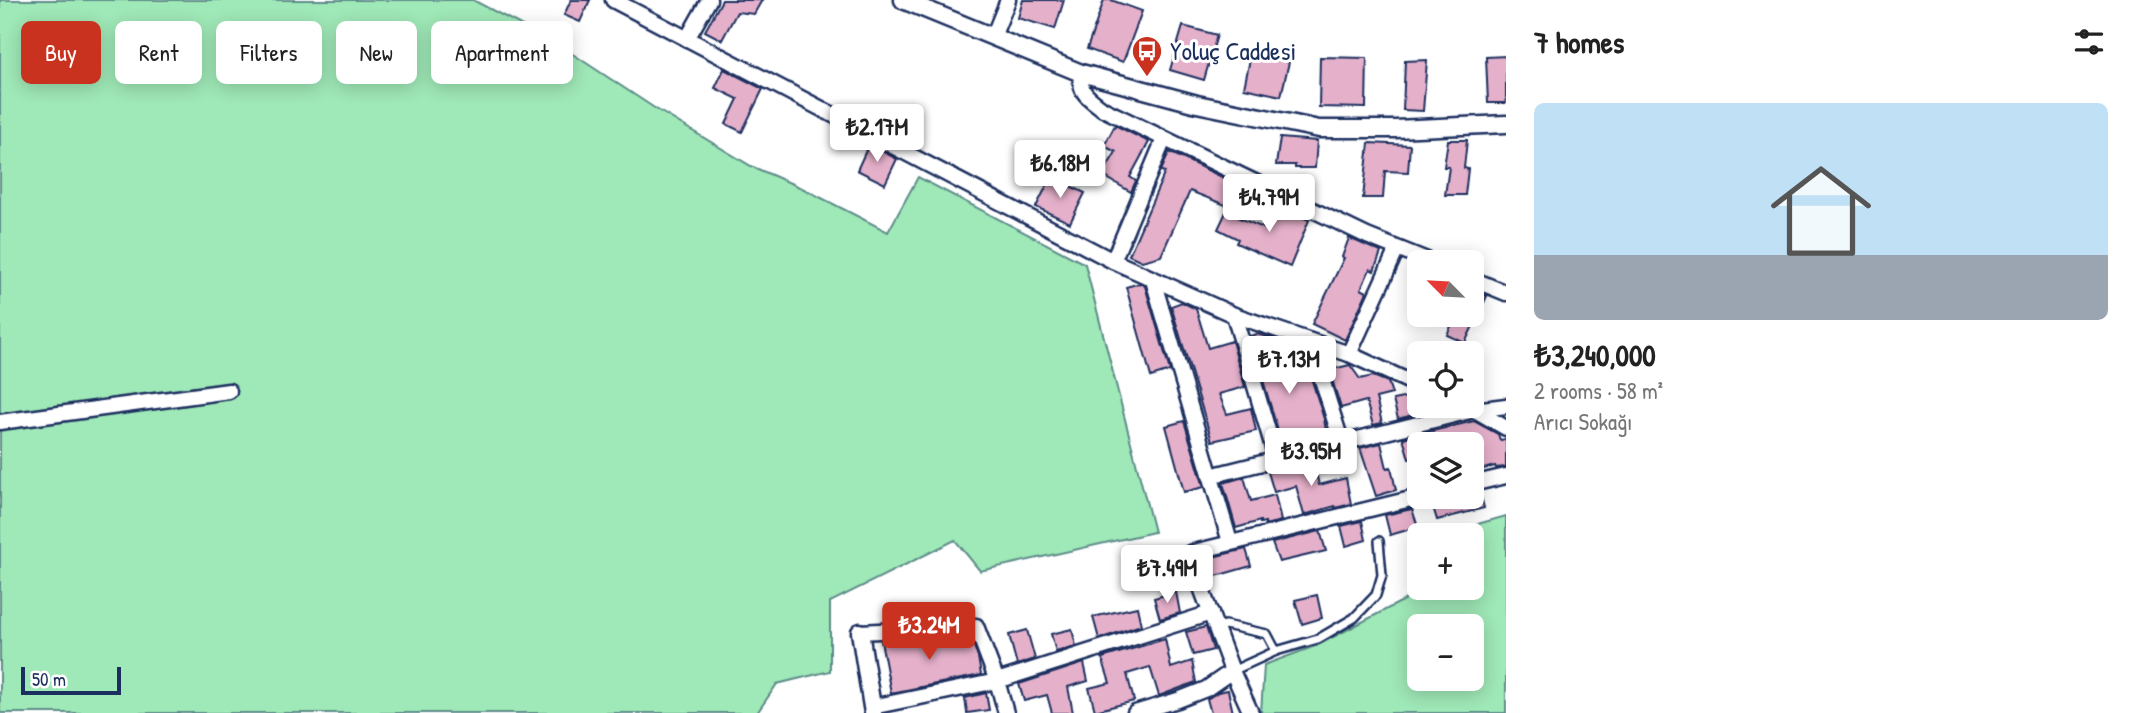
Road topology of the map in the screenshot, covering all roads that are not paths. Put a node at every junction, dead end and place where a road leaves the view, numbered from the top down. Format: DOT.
graph roads {
  1 [pos="613,0"];
  2 [pos="709,0"];
  3 [pos="903,0"];
  4 [pos="1008,0"];
  5 [pos="993,37"];
  6 [pos="687,39"];
  7 [pos="1081,73"];
  8 [pos="1506,124"];
  9 [pos="1164,139"];
  10 [pos="1397,248"];
  11 [pos="1407,252"];
  12 [pos="1113,261"];
  13 [pos="1153,281"];
  14 [pos="1484,284"];
  15 [pos="1506,293"];
  16 [pos="1234,315"];
  17 [pos="1310,341"];
  18 [pos="1349,354"];
  19 [pos="1407,381"];
  20 [pos="229,391"];
  21 [pos="1506,406"];
  22 [pos="1484,407"];
  23 [pos="1484,416"];
  24 [pos="1434,418"];
  25 [pos="0,422"];
  26 [pos="1506,428"];
  27 [pos="1342,444"];
  28 [pos="1277,461"];
  29 [pos="1210,476"];
  30 [pos="1506,476"];
  31 [pos="1484,481"];
  32 [pos="1407,500"];
  33 [pos="1379,541"];
  34 [pos="1230,542"];
  35 [pos="1214,620"];
  36 [pos="860,632"];
  37 [pos="1276,651"];
  38 [pos="1232,671"];
  39 [pos="997,681"];
  40 [pos="872,710"];
  41 [pos="1006,713"];
  42 [pos="1135,713"];
  43 [pos="1251,713"];
  1 -- 6 [label="street"];
  2 -- 6 [label="street"];
  3 -- 5 [label="street"];
  4 -- 5 [label="street"];
  5 -- 7 [label="street"];
  6 -- 12 [label="street"];
  7 -- 8 [label="street"];
  7 -- 9 [label="street"];
  9 -- 10 [label="street"];
  9 -- 12 [label="street"];
  10 -- 11 [label="street"];
  10 -- 18 [label="street"];
  12 -- 13 [label="street"];
  13 -- 16 [label="street"];
  13 -- 29 [label="street"];
  14 -- 15 [label="street"];
  16 -- 17 [label="street"];
  16 -- 28 [label="street"];
  17 -- 18 [label="street"];
  17 -- 27 [label="street"];
  18 -- 19 [label="street"];
  20 -- 25 [label="street"];
  21 -- 22 [label="street"];
  23 -- 26 [label="street"];
  24 -- 27 [label="street"];
  27 -- 28 [label="street"];
  28 -- 29 [label="street"];
  29 -- 34 [label="street"];
  30 -- 31 [label="street"];
  32 -- 34 [label="street"];
  33 -- 37 [label="lane"];
  34 -- 35 [label="street"];
  35 -- 37 [label="lane"];
  35 -- 38 [label="street"];
  35 -- 39 [label="street"];
  36 -- 39 [label="street"];
  36 -- 40 [label="street"];
  37 -- 38 [label="lane"];
  38 -- 42 [label="street"];
  38 -- 43 [label="street"];
  39 -- 40 [label="street"];
  39 -- 41 [label="street"];
}
